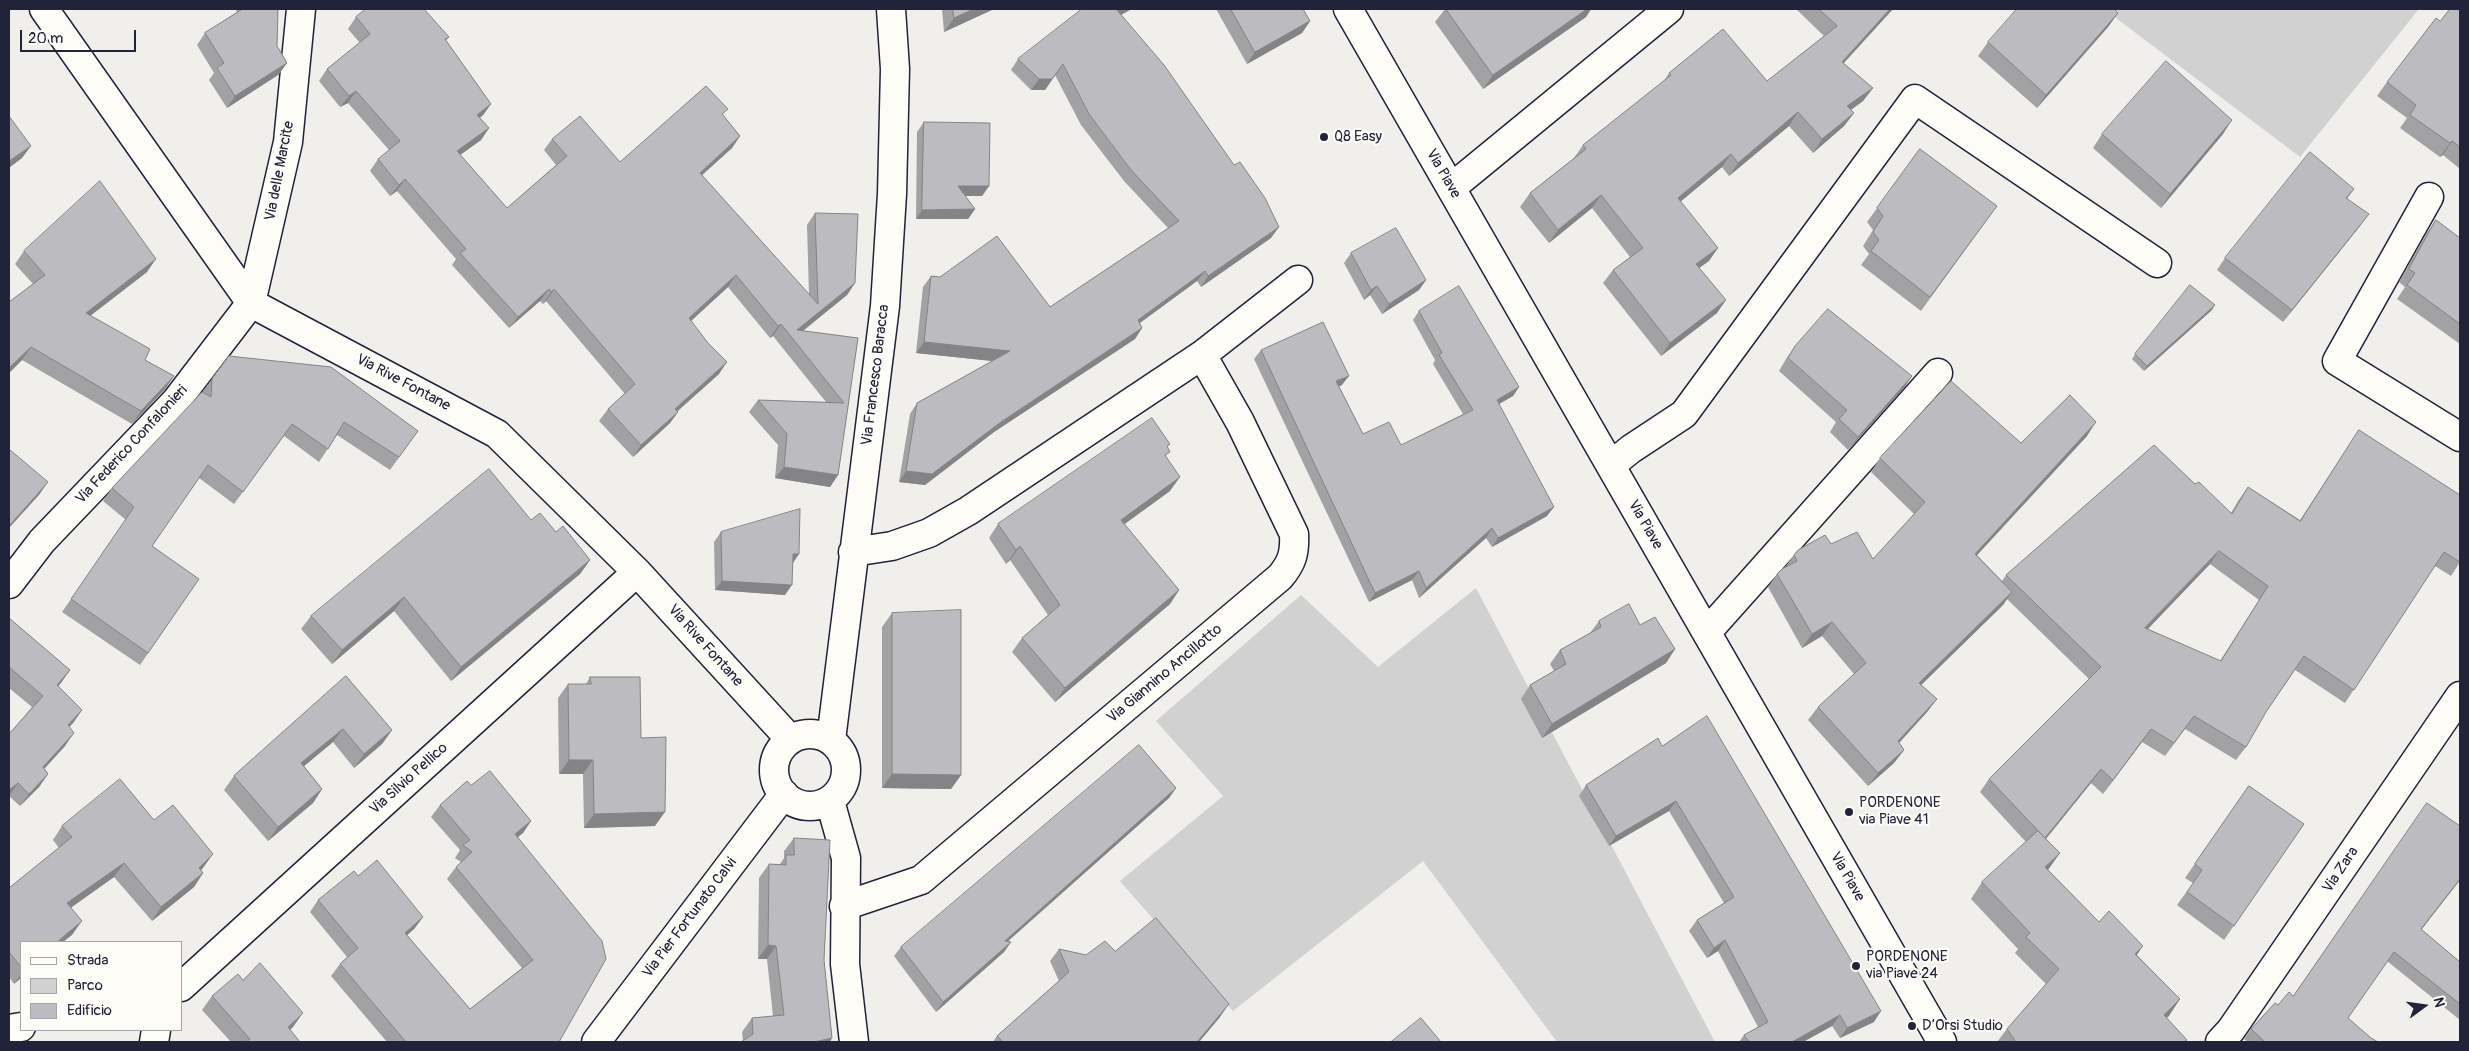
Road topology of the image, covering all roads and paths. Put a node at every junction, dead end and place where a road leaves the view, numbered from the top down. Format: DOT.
graph roads {
  1 [pos="44,9"];
  2 [pos="301,9"];
  3 [pos="891,9"];
  4 [pos="1348,9"];
  5 [pos="1669,9"];
  6 [pos="1451,188"];
  7 [pos="2429,197"];
  8 [pos="2157,263"];
  9 [pos="1298,280"];
  10 [pos="251,303"];
  11 [pos="1202,355"];
  12 [pos="1938,373"];
  13 [pos="2460,437"];
  14 [pos="1611,466"];
  15 [pos="853,552"];
  16 [pos="637,572"];
  17 [pos="9,584"];
  18 [pos="1707,632"];
  19 [pos="2460,696"];
  20 [pos="790,739"];
  21 [pos="831,740"];
  22 [pos="784,794"];
  23 [pos="830,801"];
  24 [pos="844,906"];
  25 [pos="182,986"];
  26 [pos="596,1042"];
  27 [pos="854,1042"];
  28 [pos="1942,1042"];
  29 [pos="2220,1042"];
  1 -- 10 [label="street, Via Rive Fontane"];
  2 -- 10 [label="street, Via delle Marcite"];
  3 -- 15 [label="street, Via Francesco Baracca"];
  4 -- 6 [label="street, Via Piave"];
  5 -- 6 [label="street"];
  6 -- 14 [label="street, Via Piave"];
  7 -- 13 [label="street"];
  8 -- 14 [label="street"];
  9 -- 11 [label="street"];
  10 -- 16 [label="street, Via Rive Fontane"];
  10 -- 17 [label="street, Via Federico Confalonieri"];
  11 -- 15 [label="street"];
  11 -- 24 [label="street, Via Giannino Ancillotto"];
  12 -- 18 [label="street"];
  14 -- 18 [label="street, Via Piave"];
  15 -- 21 [label="street, Via Francesco Baracca"];
  16 -- 20 [label="street, Via Rive Fontane"];
  16 -- 25 [label="street, Via Silvio Pellico"];
  18 -- 28 [label="street, Via Piave"];
  19 -- 29 [label="street, Via Zara"];
  20 -- 21 [label="street"];
  20 -- 22 [label="street"];
  21 -- 23 [label="street"];
  22 -- 23 [label="street"];
  22 -- 26 [label="street, Via Pier Fortunato Calvi"];
  23 -- 24 [label="street"];
  24 -- 27 [label="street"];
}
